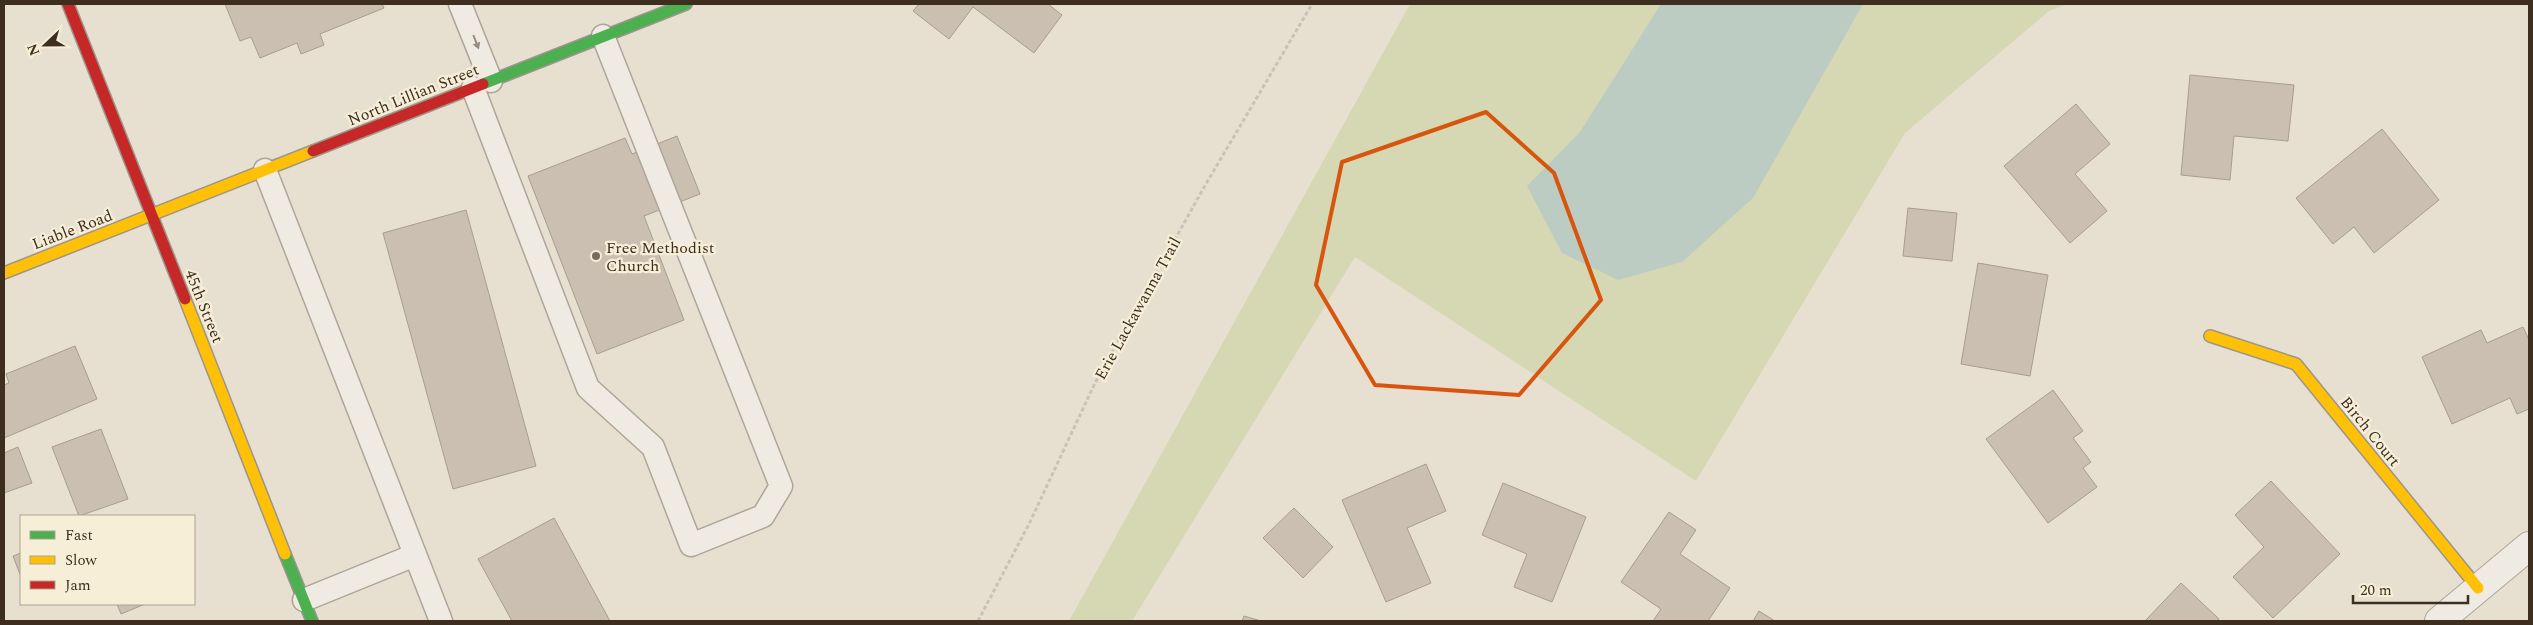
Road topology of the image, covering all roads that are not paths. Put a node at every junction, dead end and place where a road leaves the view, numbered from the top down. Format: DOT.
graph roads {
  1 [pos="68,4"];
  2 [pos="460,4"];
  3 [pos="686,4"];
  4 [pos="603,36"];
  5 [pos="482,84"];
  6 [pos="265,170"];
  7 [pos="152,215"];
  8 [pos="4,273"];
  9 [pos="2210,336"];
  10 [pos="2529,546"];
  11 [pos="415,555"];
  12 [pos="2478,588"];
  13 [pos="304,600"];
  14 [pos="312,621"];
  15 [pos="441,621"];
  16 [pos="2440,621"];
  1 -- 7 [label="street, 45th Street"];
  2 -- 5 [label="lane, one-way"];
  3 -- 4 [label="street, North Lillian Street"];
  4 -- 5 [label="street, North Lillian Street"];
  4 -- 5 [label="lane"];
  5 -- 6 [label="street, North Lillian Street"];
  6 -- 7 [label="street, North Lillian Street"];
  6 -- 11 [label="lane"];
  7 -- 8 [label="street, Liable Road"];
  7 -- 13 [label="street, 45th Street"];
  9 -- 12 [label="street, Birch Court"];
  10 -- 12 [label="street"];
  11 -- 13 [label="lane"];
  11 -- 15 [label="lane"];
  12 -- 16 [label="street"];
  13 -- 14 [label="street, 45th Street"];
}
